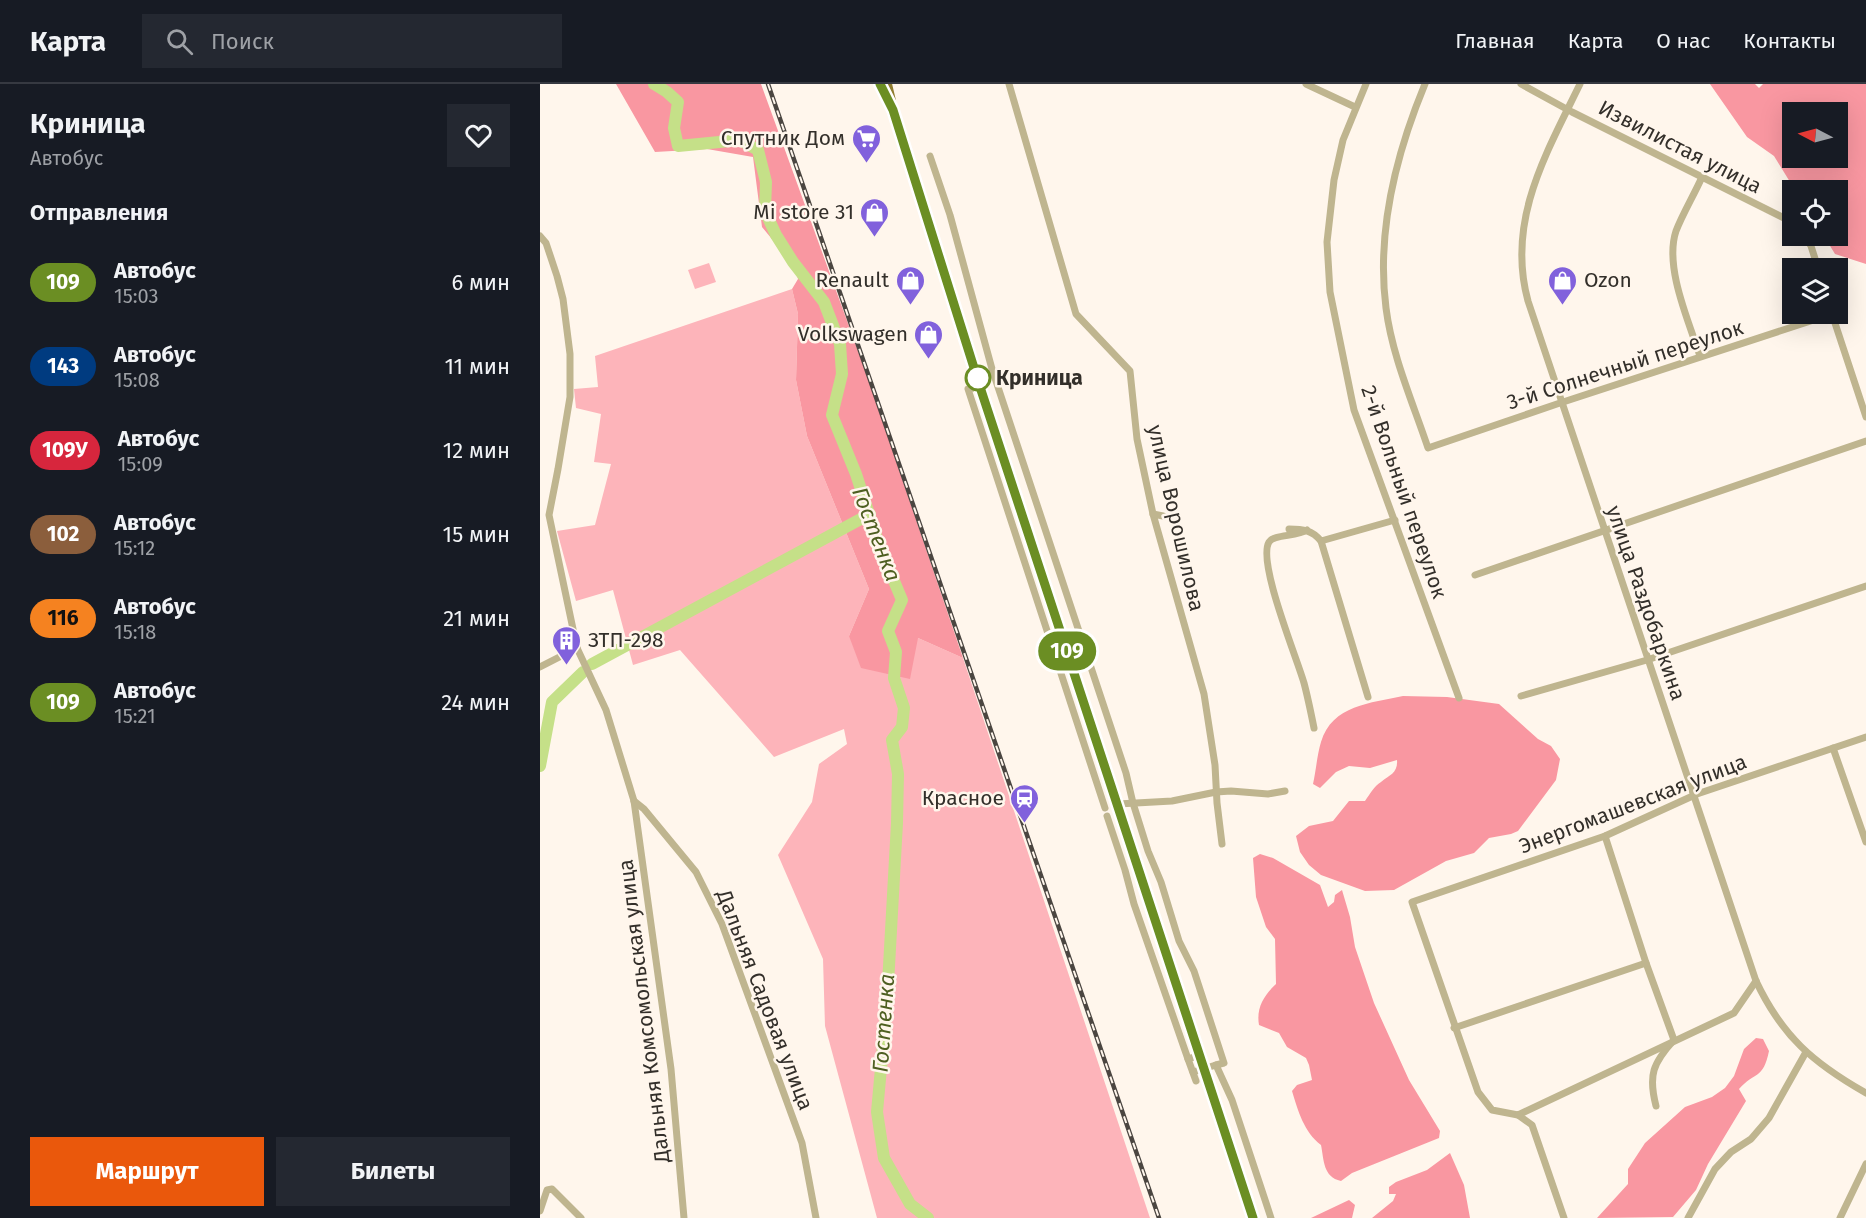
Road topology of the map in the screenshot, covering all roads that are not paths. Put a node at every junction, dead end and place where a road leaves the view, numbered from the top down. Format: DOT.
graph roads {
  1 [pos="880,84"];
  2 [pos="888,84"];
  3 [pos="1009,84"];
  4 [pos="1306,84"];
  5 [pos="1366,84"];
  6 [pos="1425,84"];
  7 [pos="1521,84"];
  8 [pos="1580,84"];
  9 [pos="1355,106"];
  10 [pos="1568,108"];
  11 [pos="893,110"];
  12 [pos="930,156"];
  13 [pos="1702,177"];
  14 [pos="1782,217"];
  15 [pos="540,236"];
  16 [pos="1801,324"];
  17 [pos="1835,324"];
  18 [pos="1700,356"];
  19 [pos="980,387"];
  20 [pos="1561,403"];
  21 [pos="1866,417"];
  22 [pos="1866,441"];
  23 [pos="1153,514"];
  24 [pos="549,515"];
  25 [pos="540,516"];
  26 [pos="1163,516"];
  27 [pos="1395,520"];
  28 [pos="1289,529"];
  29 [pos="1306,530"];
  30 [pos="1604,532"];
  31 [pos="1321,541"];
  32 [pos="1475,575"];
  33 [pos="1866,586"];
  34 [pos="577,648"];
  35 [pos="1647,660"];
  36 [pos="540,667"];
  37 [pos="1521,696"];
  38 [pos="1368,697"];
  39 [pos="1459,698"];
  40 [pos="1314,728"];
  41 [pos="1866,737"];
  42 [pos="1833,748"];
  43 [pos="1285,791"];
  44 [pos="1216,792"];
  45 [pos="1694,796"];
  46 [pos="634,801"];
  47 [pos="1133,803"];
  48 [pos="1118,804"];
  49 [pos="1105,808"];
  50 [pos="1107,816"];
  51 [pos="1605,836"];
  52 [pos="1866,842"];
  53 [pos="1222,844"];
  54 [pos="1646,963"];
  55 [pos="1756,981"];
  56 [pos="1454,1028"];
  57 [pos="1674,1040"];
  58 [pos="1806,1052"];
  59 [pos="1200,1055"];
  60 [pos="1188,1059"];
  61 [pos="1216,1065"];
  62 [pos="1204,1069"];
  63 [pos="1193,1072"];
  64 [pos="1196,1081"];
  65 [pos="1866,1093"];
  66 [pos="1656,1106"];
  67 [pos="1518,1115"];
  68 [pos="1866,1164"];
  69 [pos="540,1211"];
  70 [pos="581,1218"];
  71 [pos="684,1218"];
  72 [pos="816,1218"];
  73 [pos="1253,1218"];
  74 [pos="1271,1218"];
  75 [pos="1564,1218"];
  76 [pos="1688,1218"];
  77 [pos="1840,1218"];
  1 -- 11 [label="main road"];
  2 -- 11 [label="main road"];
  3 -- 23 [label="street, улица Ворошилова"];
  4 -- 9 [label="street"];
  5 -- 9 [label="street, 2-й Вольный переулок"];
  6 -- 20 [label="street, 3-й Солнечный переулок"];
  7 -- 10 [label="street, Извилистая улица"];
  8 -- 10 [label="street, улица Раздобаркина"];
  9 -- 27 [label="street, 2-й Вольный переулок"];
  10 -- 13 [label="street, Извилистая улица"];
  10 -- 20 [label="street, улица Раздобаркина"];
  11 -- 19 [label="main road"];
  12 -- 47 [label="street"];
  13 -- 14 [label="street, Извилистая улица"];
  13 -- 18 [label="street"];
  15 -- 24 [label="street"];
  16 -- 18 [label="street, 3-й Солнечный переулок"];
  17 -- 21 [label="street"];
  18 -- 20 [label="street, 3-й Солнечный переулок"];
  19 -- 48 [label="main road"];
  19 -- 49 [label="street"];
  20 -- 30 [label="street, улица Раздобаркина"];
  22 -- 30 [label="street"];
  23 -- 26 [label="street"];
  23 -- 44 [label="street, улица Ворошилова"];
  24 -- 25 [label="street"];
  24 -- 34 [label="street, Дальняя Садовая улица"];
  27 -- 31 [label="street"];
  27 -- 39 [label="street, 2-й Вольный переулок"];
  28 -- 29 [label="street"];
  29 -- 31 [label="street"];
  29 -- 40 [label="street"];
  30 -- 32 [label="street"];
  30 -- 35 [label="street, улица Раздобаркина"];
  31 -- 38 [label="street"];
  33 -- 35 [label="street"];
  34 -- 36 [label="street"];
  34 -- 46 [label="street, Дальняя Садовая улица"];
  35 -- 37 [label="street"];
  35 -- 45 [label="street, улица Раздобаркина"];
  41 -- 42 [label="street, Энергомашевская улица"];
  42 -- 45 [label="street, Энергомашевская улица"];
  42 -- 52 [label="street"];
  43 -- 44 [label="street"];
  44 -- 47 [label="street"];
  44 -- 53 [label="street, улица Ворошилова"];
  45 -- 51 [label="street, Энергомашевская улица"];
  45 -- 55 [label="street, улица Раздобаркина"];
  46 -- 71 [label="street, Дальняя Комсомольская улица"];
  46 -- 72 [label="street, Дальняя Садовая улица"];
  47 -- 48 [label="street"];
  47 -- 61 [label="street"];
  48 -- 59 [label="main road"];
  50 -- 60 [label="street"];
  51 -- 54 [label="street"];
  51 -- 56 [label="street, Энергомашевская улица"];
  54 -- 56 [label="street"];
  54 -- 57 [label="street"];
  55 -- 57 [label="street"];
  55 -- 58 [label="street, улица Раздобаркина"];
  56 -- 67 [label="street"];
  57 -- 66 [label="street"];
  57 -- 67 [label="street"];
  58 -- 65 [label="street, улица Раздобаркина"];
  58 -- 76 [label="street"];
  59 -- 60 [label="street"];
  59 -- 62 [label="main road"];
  60 -- 63 [label="street"];
  61 -- 62 [label="street"];
  61 -- 74 [label="street"];
  62 -- 63 [label="street"];
  62 -- 73 [label="main road"];
  63 -- 64 [label="street"];
  67 -- 75 [label="street"];
  68 -- 77 [label="street"];
  69 -- 70 [label="street"];
}
